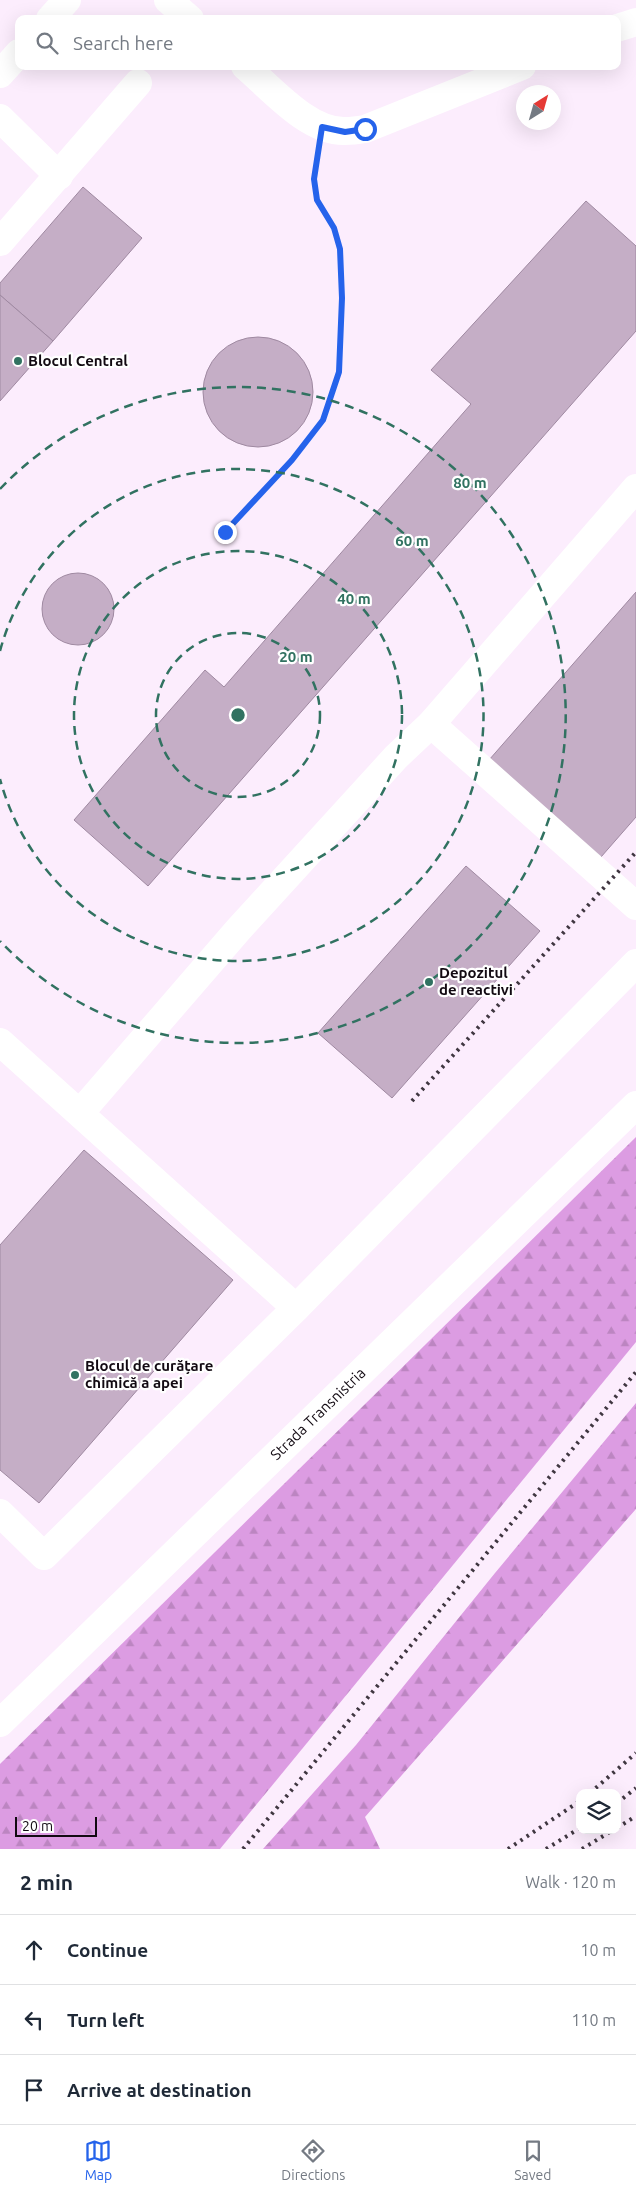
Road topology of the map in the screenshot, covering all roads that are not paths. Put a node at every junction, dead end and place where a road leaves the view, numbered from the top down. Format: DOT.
graph roads {
  1 [pos="67,0"];
  2 [pos="168,0"];
  3 [pos="54,15"];
  4 [pos="185,15"];
  5 [pos="636,22"];
  6 [pos="621,27"];
  7 [pos="15,57"];
  8 [pos="250,70"];
  9 [pos="512,70"];
  10 [pos="0,74"];
  11 [pos="138,83"];
  12 [pos="0,118"];
  13 [pos="59,176"];
  14 [pos="0,242"];
  15 [pos="636,488"];
  16 [pos="431,724"];
  17 [pos="636,906"];
  18 [pos="636,963"];
  19 [pos="0,1042"];
  20 [pos="636,1104"];
  21 [pos="80,1113"];
  22 [pos="296,1308"];
  23 [pos="0,1513"];
  24 [pos="0,1724"];
  1 -- 3 [label="street"];
  2 -- 4 [label="street"];
  5 -- 6 [label="street"];
  7 -- 10 [label="street"];
  8 -- 9 [label="street"];
  11 -- 13 [label="street"];
  12 -- 13 [label="street"];
  13 -- 14 [label="street"];
  15 -- 16 [label="street"];
  16 -- 17 [label="street"];
  16 -- 21 [label="street"];
  18 -- 22 [label="street"];
  19 -- 21 [label="street"];
  20 -- 24 [label="street, Strada Transnistria"];
  21 -- 22 [label="street"];
  22 -- 23 [label="street"];
}
